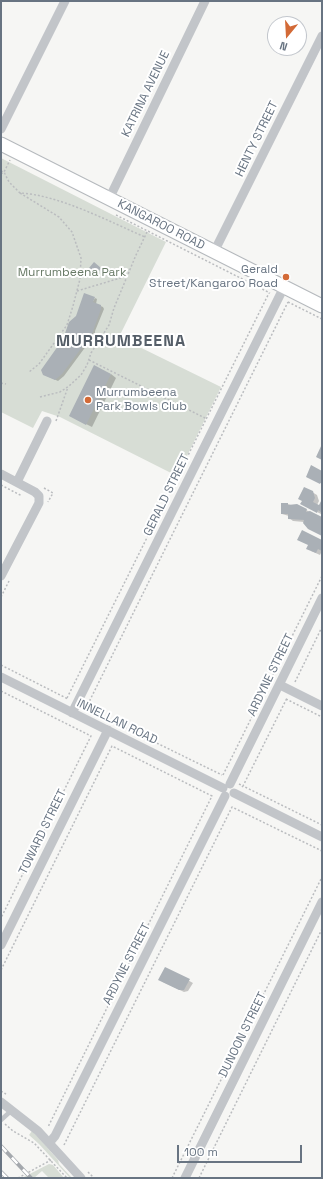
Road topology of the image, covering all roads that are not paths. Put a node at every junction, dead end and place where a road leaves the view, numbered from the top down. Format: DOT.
graph roads {
  1 [pos="65,1"];
  2 [pos="205,1"];
  3 [pos="322,36"];
  4 [pos="1,129"];
  5 [pos="1,144"];
  6 [pos="109,199"];
  7 [pos="214,252"];
  8 [pos="281,292"];
  9 [pos="322,305"];
  10 [pos="47,421"];
  11 [pos="1,474"];
  12 [pos="17,482"];
  13 [pos="1,576"];
  14 [pos="322,598"];
  15 [pos="1,677"];
  16 [pos="280,685"];
  17 [pos="322,706"];
  18 [pos="72,713"];
  19 [pos="108,730"];
  20 [pos="228,790"];
  21 [pos="322,837"];
  22 [pos="322,902"];
  23 [pos="1,945"];
  24 [pos="1,1102"];
  25 [pos="12,1110"];
  26 [pos="2,1121"];
  27 [pos="49,1143"];
  28 [pos="81,1178"];
  29 [pos="185,1178"];
  1 -- 4 [label="street"];
  2 -- 6 [label="street, KATRINA AVENUE"];
  3 -- 7 [label="street, HENTY STREET"];
  5 -- 6 [label="street, KANGAROO ROAD"];
  6 -- 7 [label="street, KANGAROO ROAD"];
  7 -- 8 [label="street, KANGAROO ROAD"];
  8 -- 9 [label="street, KANGAROO ROAD"];
  8 -- 18 [label="street, GERALD STREET"];
  10 -- 12 [label="street"];
  11 -- 12 [label="street"];
  12 -- 13 [label="street"];
  14 -- 16 [label="street, ARDYNE STREET"];
  15 -- 18 [label="street, INNELLAN ROAD"];
  16 -- 17 [label="street"];
  16 -- 20 [label="street, ARDYNE STREET"];
  18 -- 19 [label="street, INNELLAN ROAD"];
  19 -- 20 [label="street, INNELLAN ROAD"];
  19 -- 23 [label="street, TOWARD STREET"];
  20 -- 21 [label="street, INNELLAN ROAD"];
  20 -- 27 [label="street, ARDYNE STREET"];
  22 -- 29 [label="street, DUNOON STREET"];
  24 -- 25 [label="street"];
  25 -- 26 [label="lane"];
  25 -- 27 [label="street"];
  27 -- 28 [label="street"];
}
